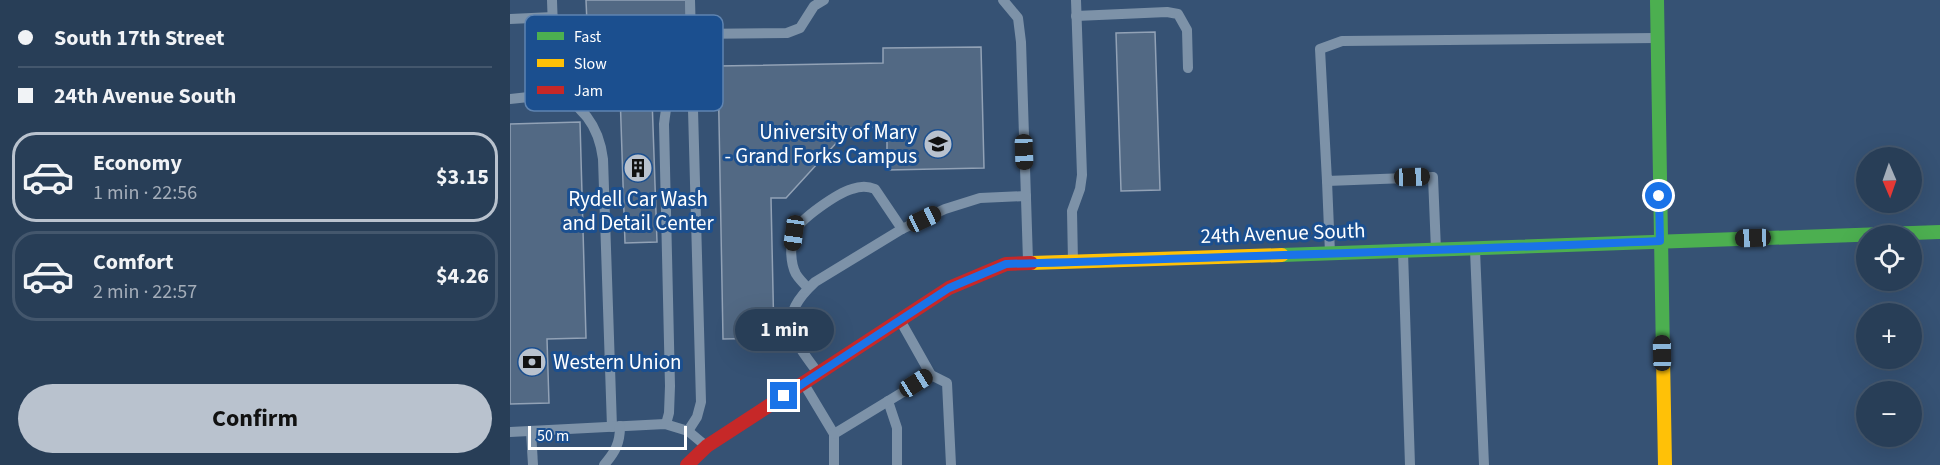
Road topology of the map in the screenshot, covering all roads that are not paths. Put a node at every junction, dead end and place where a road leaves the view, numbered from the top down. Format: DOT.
graph roads {
  1 [pos="552,0"];
  2 [pos="690,0"];
  3 [pos="824,0"];
  4 [pos="1004,0"];
  5 [pos="1076,0"];
  6 [pos="1657,0"];
  7 [pos="553,15"];
  8 [pos="690,15"];
  9 [pos="1077,16"];
  10 [pos="525,18"];
  11 [pos="510,19"];
  12 [pos="723,34"];
  13 [pos="1657,38"];
  14 [pos="1188,68"];
  15 [pos="525,97"];
  16 [pos="510,99"];
  17 [pos="582,111"];
  18 [pos="666,111"];
  19 [pos="693,111"];
  20 [pos="1327,181"];
  21 [pos="1026,196"];
  22 [pos="902,229"];
  23 [pos="1940,232"];
  24 [pos="1660,241"];
  25 [pos="1475,249"];
  26 [pos="1403,250"];
  27 [pos="1436,250"];
  28 [pos="1330,253"];
  29 [pos="1073,262"];
  30 [pos="1028,263"];
  31 [pos="808,288"];
  32 [pos="899,320"];
  33 [pos="818,373"];
  34 [pos="931,375"];
  35 [pos="803,383"];
  36 [pos="888,401"];
  37 [pos="666,424"];
  38 [pos="616,426"];
  39 [pos="531,430"];
  40 [pos="688,431"];
  41 [pos="510,432"];
  42 [pos="834,434"];
  43 [pos="707,446"];
  44 [pos="533,465"];
  45 [pos="604,465"];
  46 [pos="687,465"];
  47 [pos="834,465"];
  48 [pos="897,465"];
  49 [pos="951,465"];
  50 [pos="1410,465"];
  51 [pos="1484,465"];
  52 [pos="1665,465"];
  1 -- 7 [label="lane"];
  2 -- 8 [label="lane"];
  3 -- 12 [label="lane"];
  4 -- 21 [label="lane"];
  5 -- 9 [label="lane"];
  6 -- 13 [label="street"];
  9 -- 14 [label="lane"];
  9 -- 29 [label="lane"];
  10 -- 11 [label="lane"];
  13 -- 20 [label="lane"];
  13 -- 24 [label="street"];
  15 -- 16 [label="lane"];
  17 -- 38 [label="lane"];
  18 -- 37 [label="lane"];
  19 -- 40 [label="lane"];
  20 -- 27 [label="lane"];
  20 -- 28 [label="lane"];
  21 -- 22 [label="lane"];
  21 -- 30 [label="lane"];
  22 -- 31 [label="lane"];
  22 -- 31 [label="lane"];
  23 -- 24 [label="street, 24th Avenue South"];
  24 -- 25 [label="street, 24th Avenue South"];
  24 -- 52 [label="street"];
  25 -- 27 [label="street, 24th Avenue South"];
  25 -- 51 [label="lane"];
  26 -- 27 [label="street, 24th Avenue South"];
  26 -- 28 [label="street, 24th Avenue South"];
  26 -- 50 [label="lane"];
  28 -- 29 [label="street, 24th Avenue South"];
  29 -- 30 [label="street, 24th Avenue South"];
  30 -- 32 [label="street, 24th Avenue South"];
  31 -- 33 [label="lane"];
  32 -- 33 [label="street, 24th Avenue South"];
  32 -- 34 [label="lane"];
  33 -- 35 [label="street, 24th Avenue South"];
  34 -- 36 [label="lane"];
  34 -- 49 [label="lane"];
  35 -- 42 [label="lane"];
  35 -- 43 [label="street, 24th Avenue South"];
  36 -- 42 [label="lane"];
  36 -- 48 [label="lane"];
  37 -- 38 [label="lane"];
  37 -- 40 [label="lane"];
  38 -- 39 [label="lane"];
  38 -- 45 [label="lane"];
  39 -- 41 [label="lane"];
  39 -- 44 [label="lane"];
  40 -- 43 [label="lane"];
  42 -- 47 [label="lane"];
  43 -- 46 [label="street, 24th Avenue South"];
}
